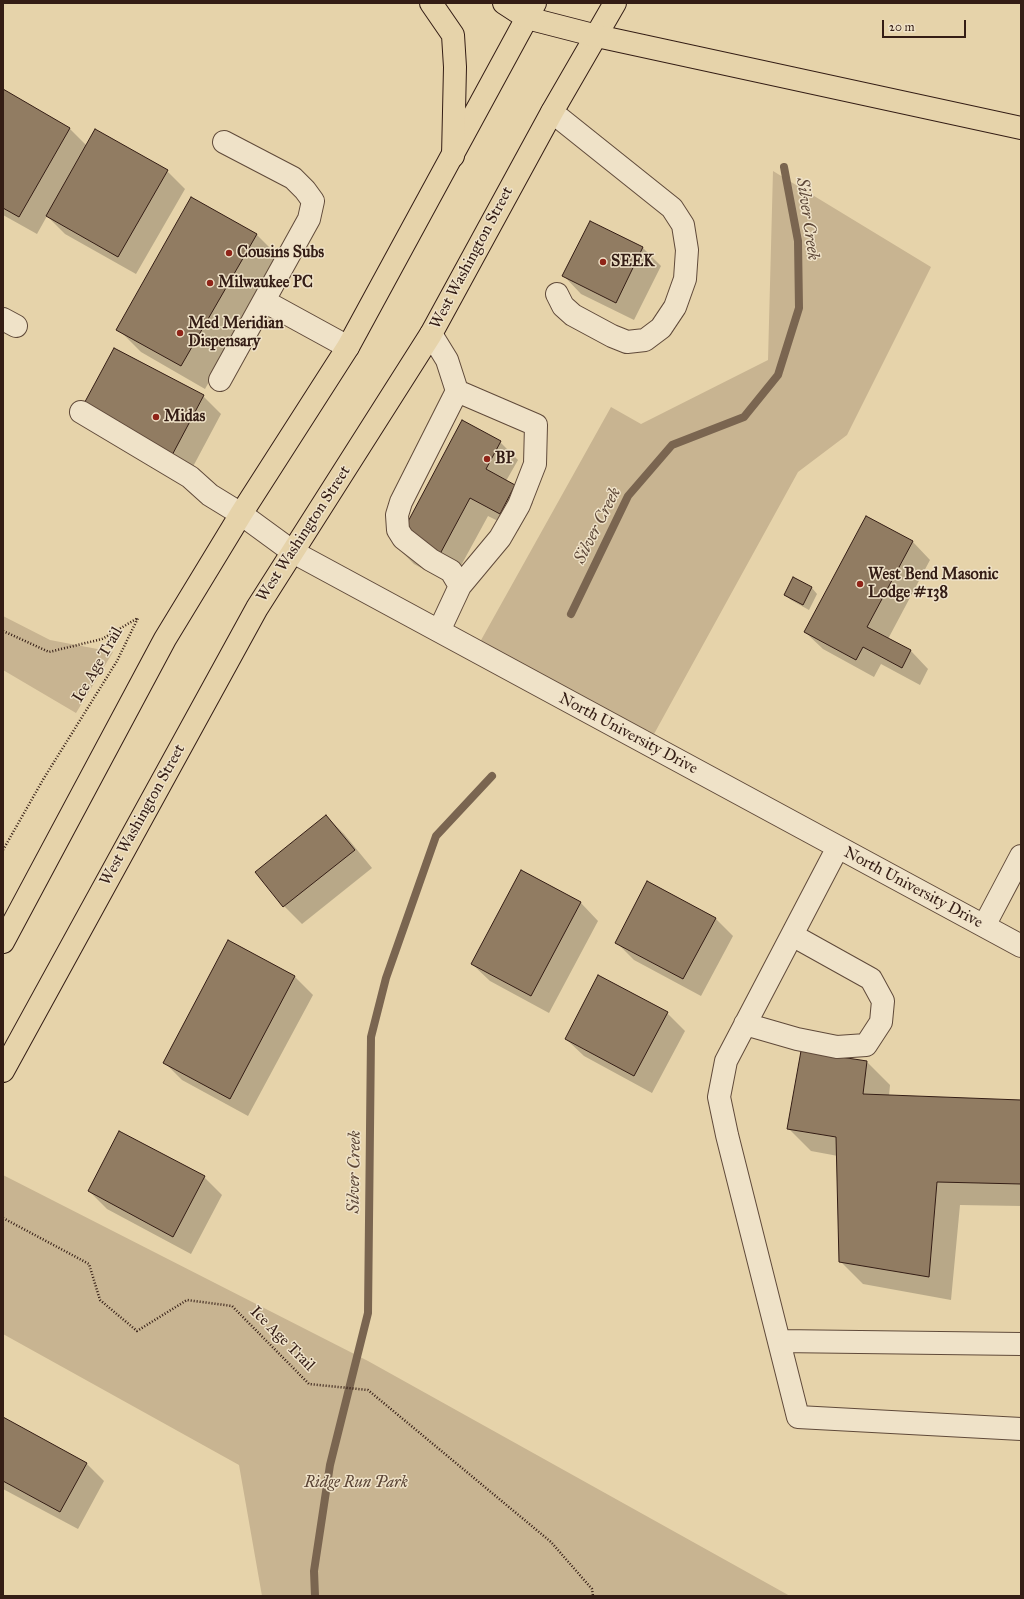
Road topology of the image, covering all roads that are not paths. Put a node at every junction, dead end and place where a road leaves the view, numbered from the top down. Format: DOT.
graph roads {
  1 [pos="431,3"];
  2 [pos="504,3"];
  3 [pos="615,3"];
  4 [pos="531,11"];
  5 [pos="597,36"];
  6 [pos="552,112"];
  7 [pos="1021,128"];
  8 [pos="224,142"];
  9 [pos="452,156"];
  10 [pos="557,294"];
  11 [pos="264,301"];
  12 [pos="431,334"];
  13 [pos="348,347"];
  14 [pos="220,380"];
  15 [pos="457,391"];
  16 [pos="81,412"];
  17 [pos="241,514"];
  18 [pos="293,552"];
  19 [pos="460,586"];
  20 [pos="439,631"];
  21 [pos="838,848"];
  22 [pos="1021,856"];
  23 [pos="984,926"];
  24 [pos="792,935"];
  25 [pos="3,942"];
  26 [pos="1021,946"];
  27 [pos="745,1024"];
  28 [pos="3,1072"];
  29 [pos="779,1341"];
  30 [pos="1021,1344"];
  31 [pos="1021,1429"];
  1 -- 9 [label="main road"];
  2 -- 4 [label="main road"];
  3 -- 5 [label="main road, West Washington Street"];
  4 -- 5 [label="main road"];
  4 -- 9 [label="main road"];
  5 -- 6 [label="main road, West Washington Street"];
  5 -- 7 [label="main road"];
  6 -- 10 [label="street"];
  6 -- 12 [label="main road, West Washington Street"];
  8 -- 11 [label="street"];
  9 -- 13 [label="main road"];
  11 -- 13 [label="street"];
  11 -- 14 [label="street"];
  12 -- 15 [label="street"];
  12 -- 18 [label="main road, West Washington Street"];
  13 -- 17 [label="main road"];
  15 -- 19 [label="street"];
  15 -- 19 [label="street"];
  16 -- 17 [label="street, North University Drive"];
  17 -- 18 [label="street, North University Drive"];
  17 -- 25 [label="main road"];
  18 -- 20 [label="street, North University Drive"];
  18 -- 28 [label="main road, West Washington Street"];
  19 -- 20 [label="street"];
  20 -- 21 [label="street, North University Drive"];
  21 -- 23 [label="street, North University Drive"];
  21 -- 24 [label="street"];
  22 -- 23 [label="street"];
  23 -- 26 [label="street, North University Drive"];
  24 -- 27 [label="street"];
  24 -- 27 [label="street"];
  27 -- 29 [label="street"];
  29 -- 30 [label="street"];
  29 -- 31 [label="street"];
}
